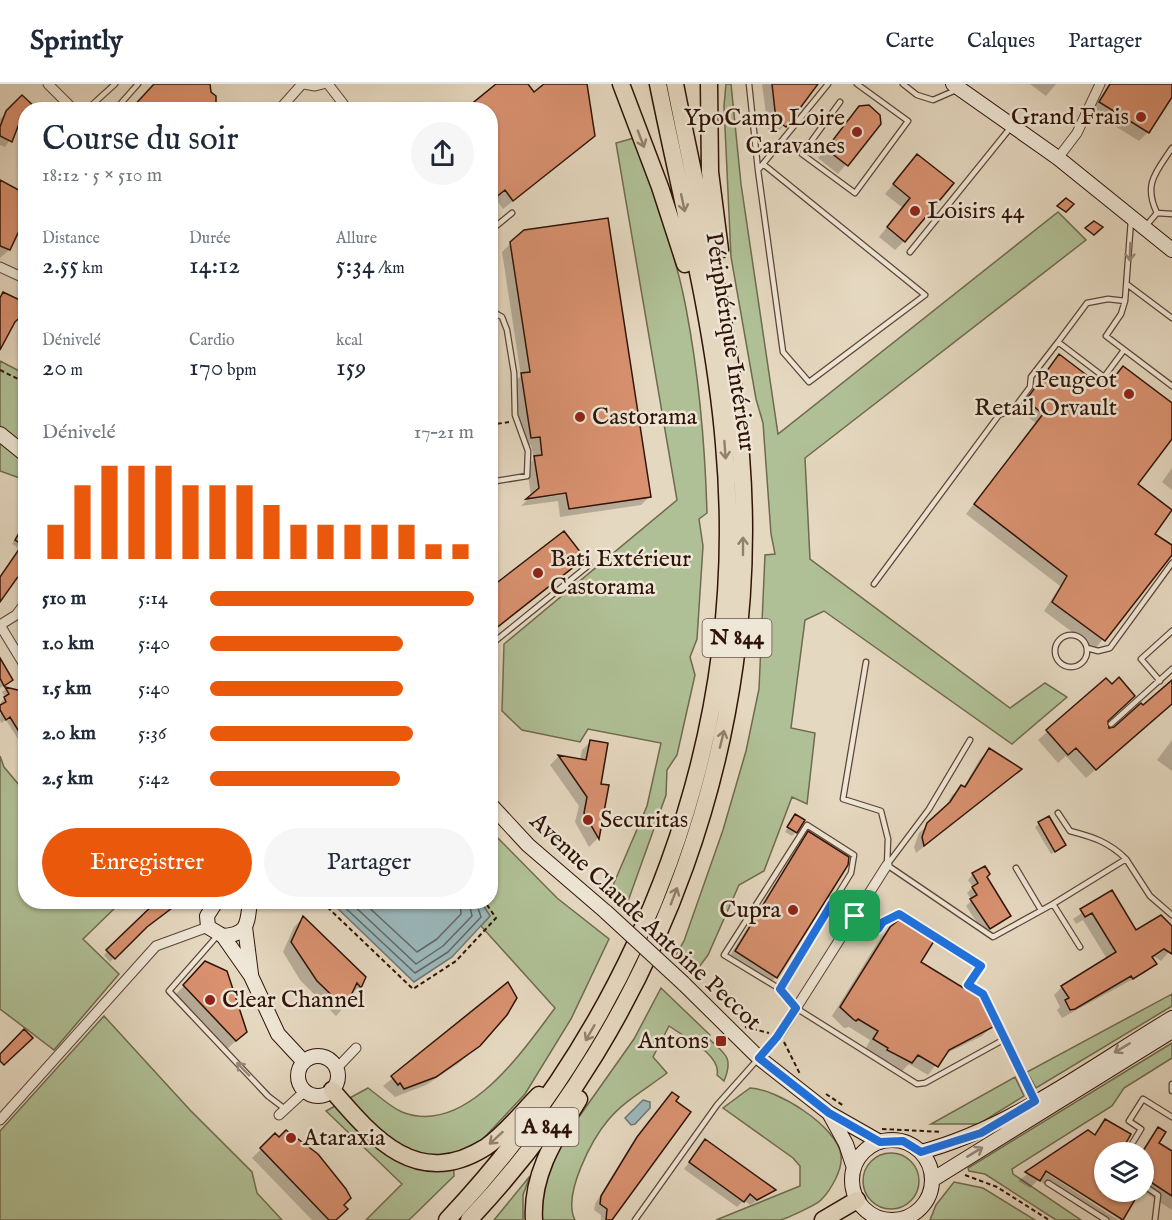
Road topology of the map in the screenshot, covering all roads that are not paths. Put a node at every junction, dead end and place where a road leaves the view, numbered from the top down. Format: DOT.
graph roads {
  1 [pos="48,84"];
  2 [pos="115,84"];
  3 [pos="138,84"];
  4 [pos="303,84"];
  5 [pos="323,84"];
  6 [pos="328,84"];
  7 [pos="621,84"];
  8 [pos="658,84"];
  9 [pos="675,84"];
  10 [pos="709,84"];
  11 [pos="749,84"];
  12 [pos="828,84"];
  13 [pos="858,84"];
  14 [pos="903,84"];
  15 [pos="1100,84"];
  16 [pos="958,86"];
  17 [pos="66,102"];
  18 [pos="95,102"];
  19 [pos="122,102"];
  20 [pos="286,102"];
  21 [pos="342,102"];
  22 [pos="840,102"];
  23 [pos="1011,127"];
  24 [pos="1172,148"];
  25 [pos="1058,158"];
  26 [pos="764,164"];
  27 [pos="758,170"];
  28 [pos="512,213"];
  29 [pos="1157,213"];
  30 [pos="1172,214"];
  31 [pos="1131,219"];
  32 [pos="498,224"];
  33 [pos="1143,229"];
  34 [pos="1172,250"];
  35 [pos="910,252"];
  36 [pos="0,267"];
  37 [pos="18,275"];
  38 [pos="1128,285"];
  39 [pos="1125,301"];
  40 [pos="498,314"];
  41 [pos="1172,318"];
  42 [pos="723,322"];
  43 [pos="1058,342"];
  44 [pos="1124,350"];
  45 [pos="711,351"];
  46 [pos="1172,386"];
  47 [pos="0,434"];
  48 [pos="18,449"];
  49 [pos="498,481"];
  50 [pos="1172,563"];
  51 [pos="589,565"];
  52 [pos="874,584"];
  53 [pos="18,612"];
  54 [pos="0,625"];
  55 [pos="1172,631"];
  56 [pos="498,639"];
  57 [pos="1087,648"];
  58 [pos="18,655"];
  59 [pos="866,662"];
  60 [pos="1172,669"];
  61 [pos="1160,681"];
  62 [pos="1111,724"];
  63 [pos="970,740"];
  64 [pos="498,812"];
  65 [pos="1058,813"];
  66 [pos="1126,859"];
  67 [pos="887,865"];
  68 [pos="1016,868"];
  69 [pos="832,903"];
  70 [pos="1053,904"];
  71 [pos="210,909"];
  72 [pos="250,909"];
  73 [pos="1041,910"];
  74 [pos="1172,915"];
  75 [pos="855,916"];
  76 [pos="246,927"];
  77 [pos="216,933"];
  78 [pos="1080,947"];
  79 [pos="251,976"];
  80 [pos="780,989"];
  81 [pos="796,1008"];
  82 [pos="1172,1018"];
  83 [pos="613,1025"];
  84 [pos="1172,1031"];
  85 [pos="1003,1040"];
  86 [pos="356,1048"];
  87 [pos="759,1058"];
  88 [pos="304,1062"];
  89 [pos="337,1068"];
  90 [pos="1172,1084"];
  91 [pos="556,1087"];
  92 [pos="305,1090"];
  93 [pos="332,1090"];
  94 [pos="1172,1091"];
  95 [pos="1036,1108"];
  96 [pos="282,1112"];
  97 [pos="829,1113"];
  98 [pos="1172,1117"];
  99 [pos="0,1120"];
  100 [pos="880,1142"];
  101 [pos="1133,1142"];
  102 [pos="921,1152"];
  103 [pos="854,1168"];
  104 [pos="932,1180"];
  105 [pos="1048,1183"];
  106 [pos="1154,1192"];
  107 [pos="865,1210"];
  108 [pos="909,1218"];
  109 [pos="447,1220"];
  110 [pos="469,1220"];
  111 [pos="534,1220"];
  112 [pos="635,1220"];
  113 [pos="823,1220"];
  114 [pos="1107,1220"];
  115 [pos="1155,1220"];
  1 -- 17 [label="street"];
  2 -- 18 [label="lane"];
  3 -- 19 [label="lane"];
  4 -- 5 [label="street"];
  4 -- 20 [label="street"];
  6 -- 21 [label="street"];
  7 -- 45 [label="highway, one-way"];
  8 -- 45 [label="highway, Périphérique Intérieur / N 844, one-way"];
  9 -- 42 [label="highway, N 844"];
  10 -- 42 [label="highway"];
  11 -- 27 [label="lane"];
  12 -- 26 [label="lane"];
  13 -- 22 [label="lane"];
  14 -- 16 [label="lane"];
  15 -- 25 [label="street"];
  16 -- 23 [label="main road"];
  23 -- 25 [label="main road"];
  23 -- 35 [label="lane"];
  24 -- 29 [label="lane"];
  25 -- 31 [label="main road"];
  26 -- 27 [label="lane"];
  26 -- 27 [label="lane"];
  28 -- 32 [label="lane"];
  29 -- 30 [label="lane"];
  29 -- 33 [label="lane"];
  31 -- 33 [label="main road"];
  31 -- 38 [label="lane, one-way"];
  33 -- 34 [label="main road"];
  36 -- 37 [label="street"];
  38 -- 39 [label="lane"];
  38 -- 41 [label="lane"];
  39 -- 43 [label="lane"];
  39 -- 44 [label="lane"];
  40 -- 49 [label="lane"];
  83 -- 42 [label="highway, N 844, one-way"];
  43 -- 44 [label="lane"];
  43 -- 52 [label="lane"];
  44 -- 46 [label="lane"];
  45 -- 91 [label="highway, Périphérique Intérieur / N 844, one-way"];
  47 -- 48 [label="main road"];
  50 -- 57 [label="lane"];
  51 -- 56 [label="lane"];
  53 -- 54 [label="street"];
  54 -- 58 [label="street"];
  55 -- 61 [label="lane"];
  57 -- 57 [label="lane"];
  59 -- 67 [label="lane"];
  60 -- 61 [label="lane"];
  61 -- 62 [label="lane"];
  63 -- 67 [label="lane"];
  64 -- 87 [label="main road, Avenue Claude Antoine Peccot, bridge"];
  65 -- 66 [label="lane"];
  66 -- 70 [label="lane"];
  66 -- 74 [label="lane"];
  67 -- 73 [label="lane"];
  67 -- 75 [label="street"];
  68 -- 73 [label="lane"];
  69 -- 75 [label="lane"];
  69 -- 80 [label="lane"];
  69 -- 80 [label="lane"];
  70 -- 73 [label="lane"];
  70 -- 78 [label="lane"];
  71 -- 77 [label="main road"];
  72 -- 76 [label="main road"];
  75 -- 81 [label="street"];
  75 -- 85 [label="lane"];
  76 -- 77 [label="main road"];
  76 -- 79 [label="main road"];
  77 -- 79 [label="main road"];
  96 -- 77 [label="lane, one-way"];
  77 -- 99 [label="street"];
  79 -- 88 [label="main road"];
  80 -- 81 [label="lane"];
  81 -- 85 [label="lane"];
  81 -- 87 [label="street"];
  82 -- 95 [label="main road, one-way"];
  83 -- 110 [label="highway, A 844"];
  83 -- 111 [label="highway"];
  84 -- 95 [label="main road"];
  85 -- 95 [label="lane"];
  86 -- 89 [label="street"];
  87 -- 97 [label="main road, Avenue Claude Antoine Peccot"];
  87 -- 112 [label="lane"];
  88 -- 89 [label="main road"];
  88 -- 92 [label="main road"];
  89 -- 93 [label="main road"];
  90 -- 94 [label="lane"];
  91 -- 93 [label="highway, one-way"];
  91 -- 109 [label="highway, Périphérique Intérieur / A 844"];
  92 -- 93 [label="main road"];
  92 -- 96 [label="street"];
  95 -- 102 [label="main road"];
  104 -- 95 [label="main road, one-way"];
  97 -- 100 [label="main road, Avenue Claude Antoine Peccot"];
  97 -- 103 [label="main road, Avenue Claude Antoine Peccot"];
  98 -- 101 [label="lane"];
  100 -- 102 [label="main road"];
  100 -- 103 [label="main road"];
  102 -- 104 [label="main road"];
  103 -- 107 [label="main road"];
  104 -- 108 [label="main road"];
  105 -- 114 [label="lane"];
  106 -- 115 [label="lane"];
  107 -- 108 [label="main road"];
  107 -- 113 [label="highway"];
}
